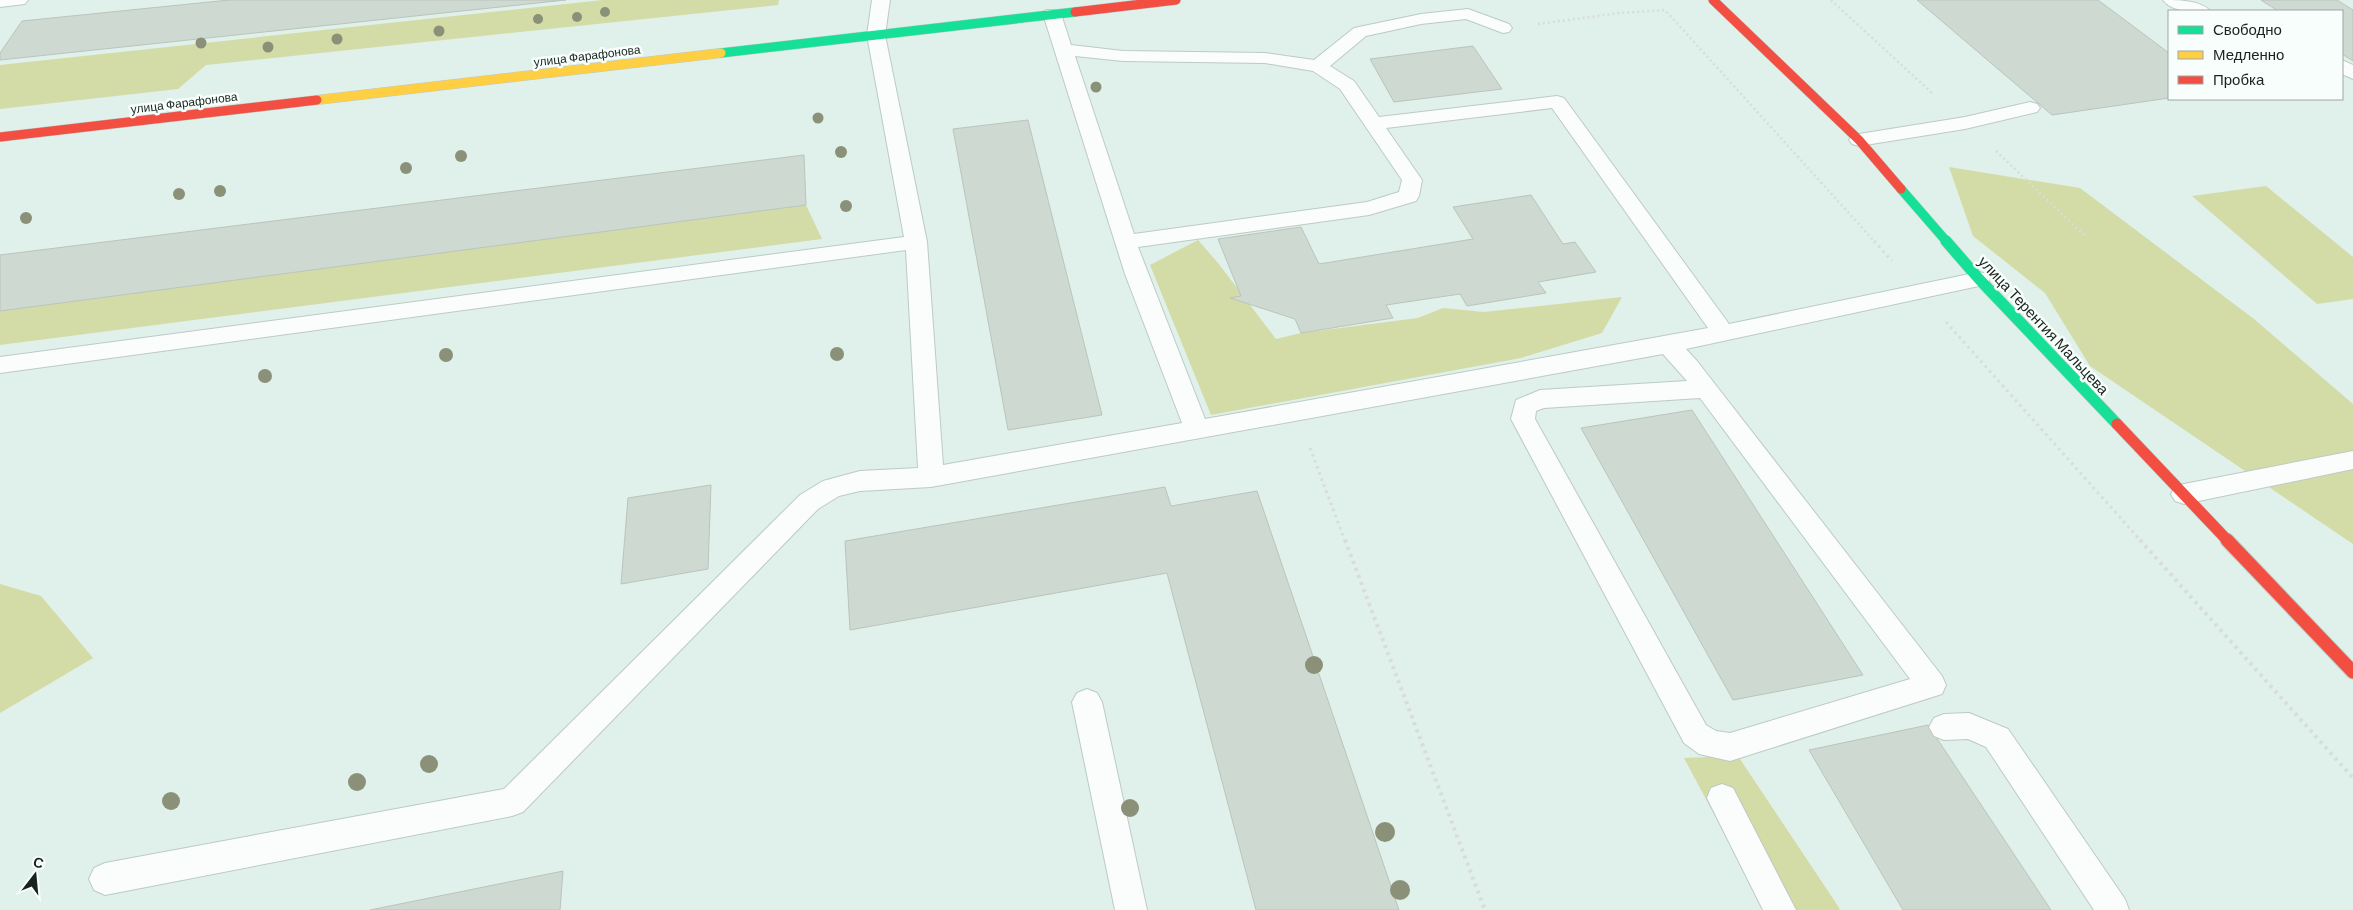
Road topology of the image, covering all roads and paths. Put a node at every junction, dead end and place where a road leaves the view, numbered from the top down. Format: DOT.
graph roads {
  1 [pos="19,0"];
  2 [pos="881,0"];
  3 [pos="1176,0"];
  4 [pos="1712,0"];
  5 [pos="2172,0"];
  6 [pos="0,2"];
  7 [pos="2198,10"];
  8 [pos="1052,14"];
  9 [pos="1503,28"];
  10 [pos="876,35"];
  11 [pos="1065,50"];
  12 [pos="1318,66"];
  13 [pos="2030,108"];
  14 [pos="1373,124"];
  15 [pos="0,137"];
  16 [pos="1859,140"];
  17 [pos="916,242"];
  18 [pos="1126,242"];
  19 [pos="1979,280"];
  20 [pos="1919,292"];
  21 [pos="1723,332"];
  22 [pos="1668,345"];
  23 [pos="0,365"];
  24 [pos="1705,389"];
  25 [pos="1314,410"];
  26 [pos="1197,430"];
  27 [pos="2353,460"];
  28 [pos="931,477"];
  29 [pos="2184,494"];
  30 [pos="2353,672"];
  31 [pos="1087,702"];
  32 [pos="1944,727"];
  33 [pos="2353,778"];
  34 [pos="1722,798"];
  35 [pos="105,879"];
  36 [pos="1131,910"];
  37 [pos="1485,910"];
  38 [pos="1780,910"];
  39 [pos="2113,910"];
  1 -- 6 [label="lane"];
  2 -- 10 [label="lane"];
  3 -- 8 [label="street, улица Фарафонова"];
  4 -- 16 [label="street, улица Терентия Мальцева"];
  5 -- 7 [label="lane"];
  8 -- 10 [label="street, улица Фарафонова"];
  8 -- 11 [label="lane"];
  9 -- 12 [label="lane"];
  9 -- 20 [label="path"];
  10 -- 15 [label="street, улица Фарафонова"];
  10 -- 17 [label="lane"];
  11 -- 12 [label="lane"];
  11 -- 18 [label="lane"];
  12 -- 14 [label="lane"];
  13 -- 16 [label="lane"];
  14 -- 18 [label="lane"];
  14 -- 21 [label="lane"];
  16 -- 19 [label="street, улица Терентия Мальцева"];
  17 -- 23 [label="lane"];
  17 -- 28 [label="lane"];
  18 -- 26 [label="lane"];
  19 -- 20 [label="lane"];
  19 -- 29 [label="street, улица Терентия Мальцева"];
  20 -- 21 [label="lane"];
  20 -- 33 [label="path"];
  21 -- 22 [label="lane"];
  22 -- 24 [label="lane"];
  22 -- 25 [label="lane"];
  24 -- 24 [label="lane"];
  25 -- 26 [label="lane"];
  25 -- 37 [label="path"];
  26 -- 28 [label="lane"];
  27 -- 29 [label="lane"];
  28 -- 35 [label="lane"];
  29 -- 30 [label="street, улица Терентия Мальцева"];
  31 -- 36 [label="lane"];
  32 -- 39 [label="lane"];
  34 -- 38 [label="lane"];
}
